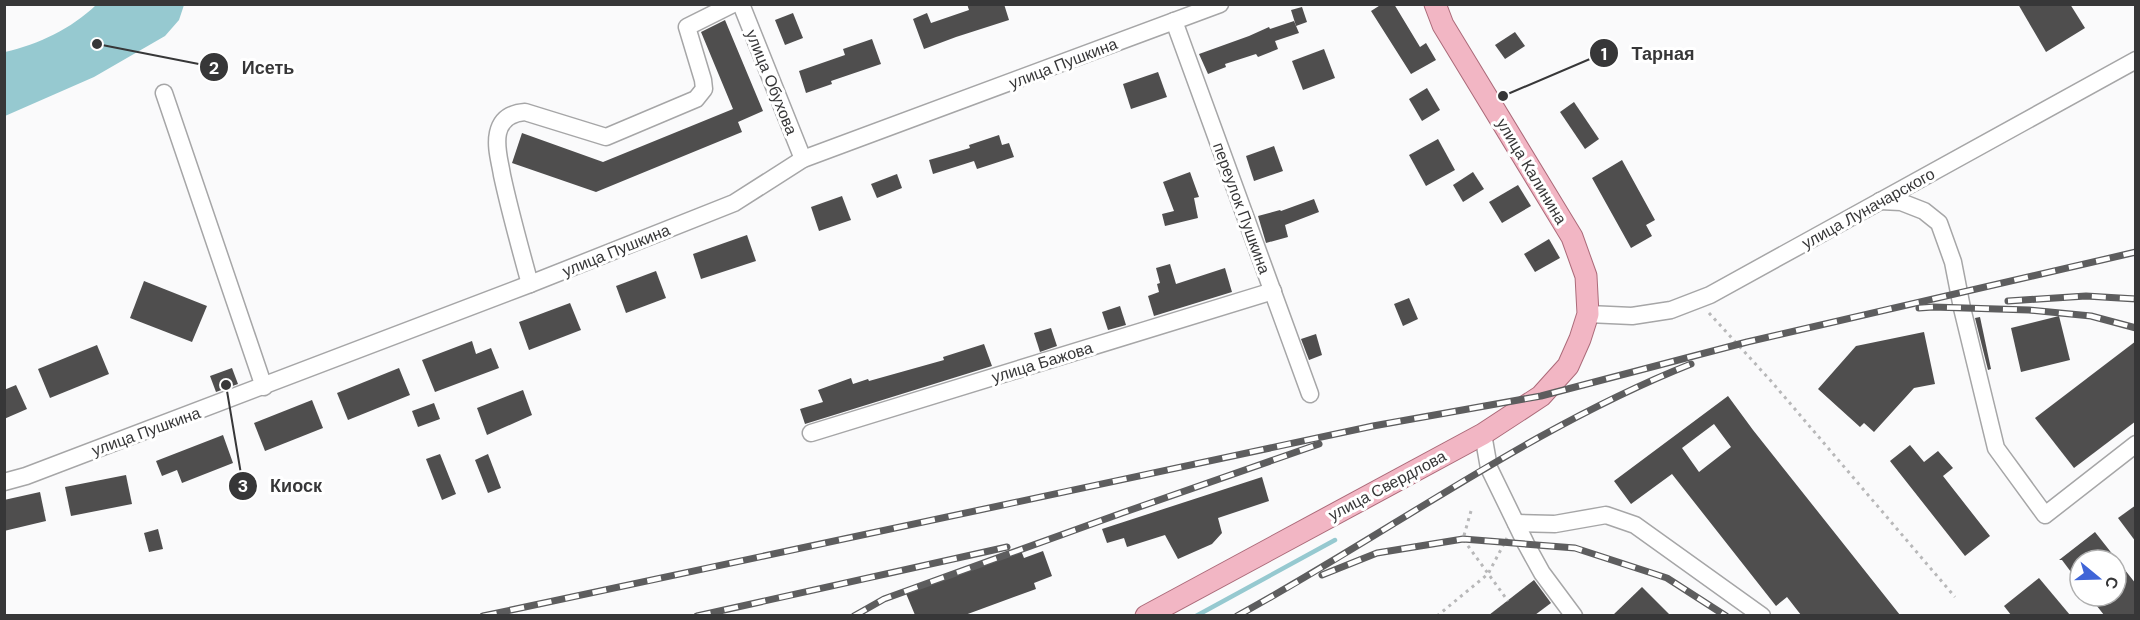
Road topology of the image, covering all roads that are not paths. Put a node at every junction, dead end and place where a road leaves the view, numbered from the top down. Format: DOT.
graph roads {
  1 [pos="733,4"];
  2 [pos="741,4"];
  3 [pos="1220,4"];
  4 [pos="1435,4"];
  5 [pos="1174,21"];
  6 [pos="2136,60"];
  7 [pos="164,93"];
  8 [pos="803,159"];
  9 [pos="1879,201"];
  10 [pos="530,284"];
  11 [pos="1273,291"];
  12 [pos="1588,314"];
  13 [pos="264,387"];
  14 [pos="1310,394"];
  15 [pos="812,433"];
  16 [pos="1483,434"];
  17 [pos="2136,444"];
  18 [pos="4,482"];
  19 [pos="1516,523"];
  20 [pos="1146,615"];
  21 [pos="1574,615"];
  22 [pos="1762,615"];
  1 -- 10 [label="street"];
  2 -- 8 [label="street, улица Обухова"];
  3 -- 5 [label="street, улица Пушкина"];
  4 -- 12 [label="main road, улица Калинина"];
  5 -- 8 [label="street, улица Пушкина"];
  5 -- 11 [label="street, переулок Пушкина"];
  6 -- 9 [label="street, улица Луначарского"];
  7 -- 13 [label="street"];
  8 -- 10 [label="street, улица Пушкина"];
  9 -- 12 [label="street, улица Луначарского"];
  9 -- 17 [label="street"];
  10 -- 13 [label="street, улица Пушкина"];
  11 -- 14 [label="street, переулок Пушкина"];
  11 -- 15 [label="street, улица Бажова"];
  12 -- 16 [label="main road, улица Свердлова"];
  13 -- 18 [label="street, улица Пушкина"];
  16 -- 19 [label="street"];
  16 -- 20 [label="main road, улица Свердлова"];
  19 -- 21 [label="street"];
  19 -- 22 [label="street"];
}
